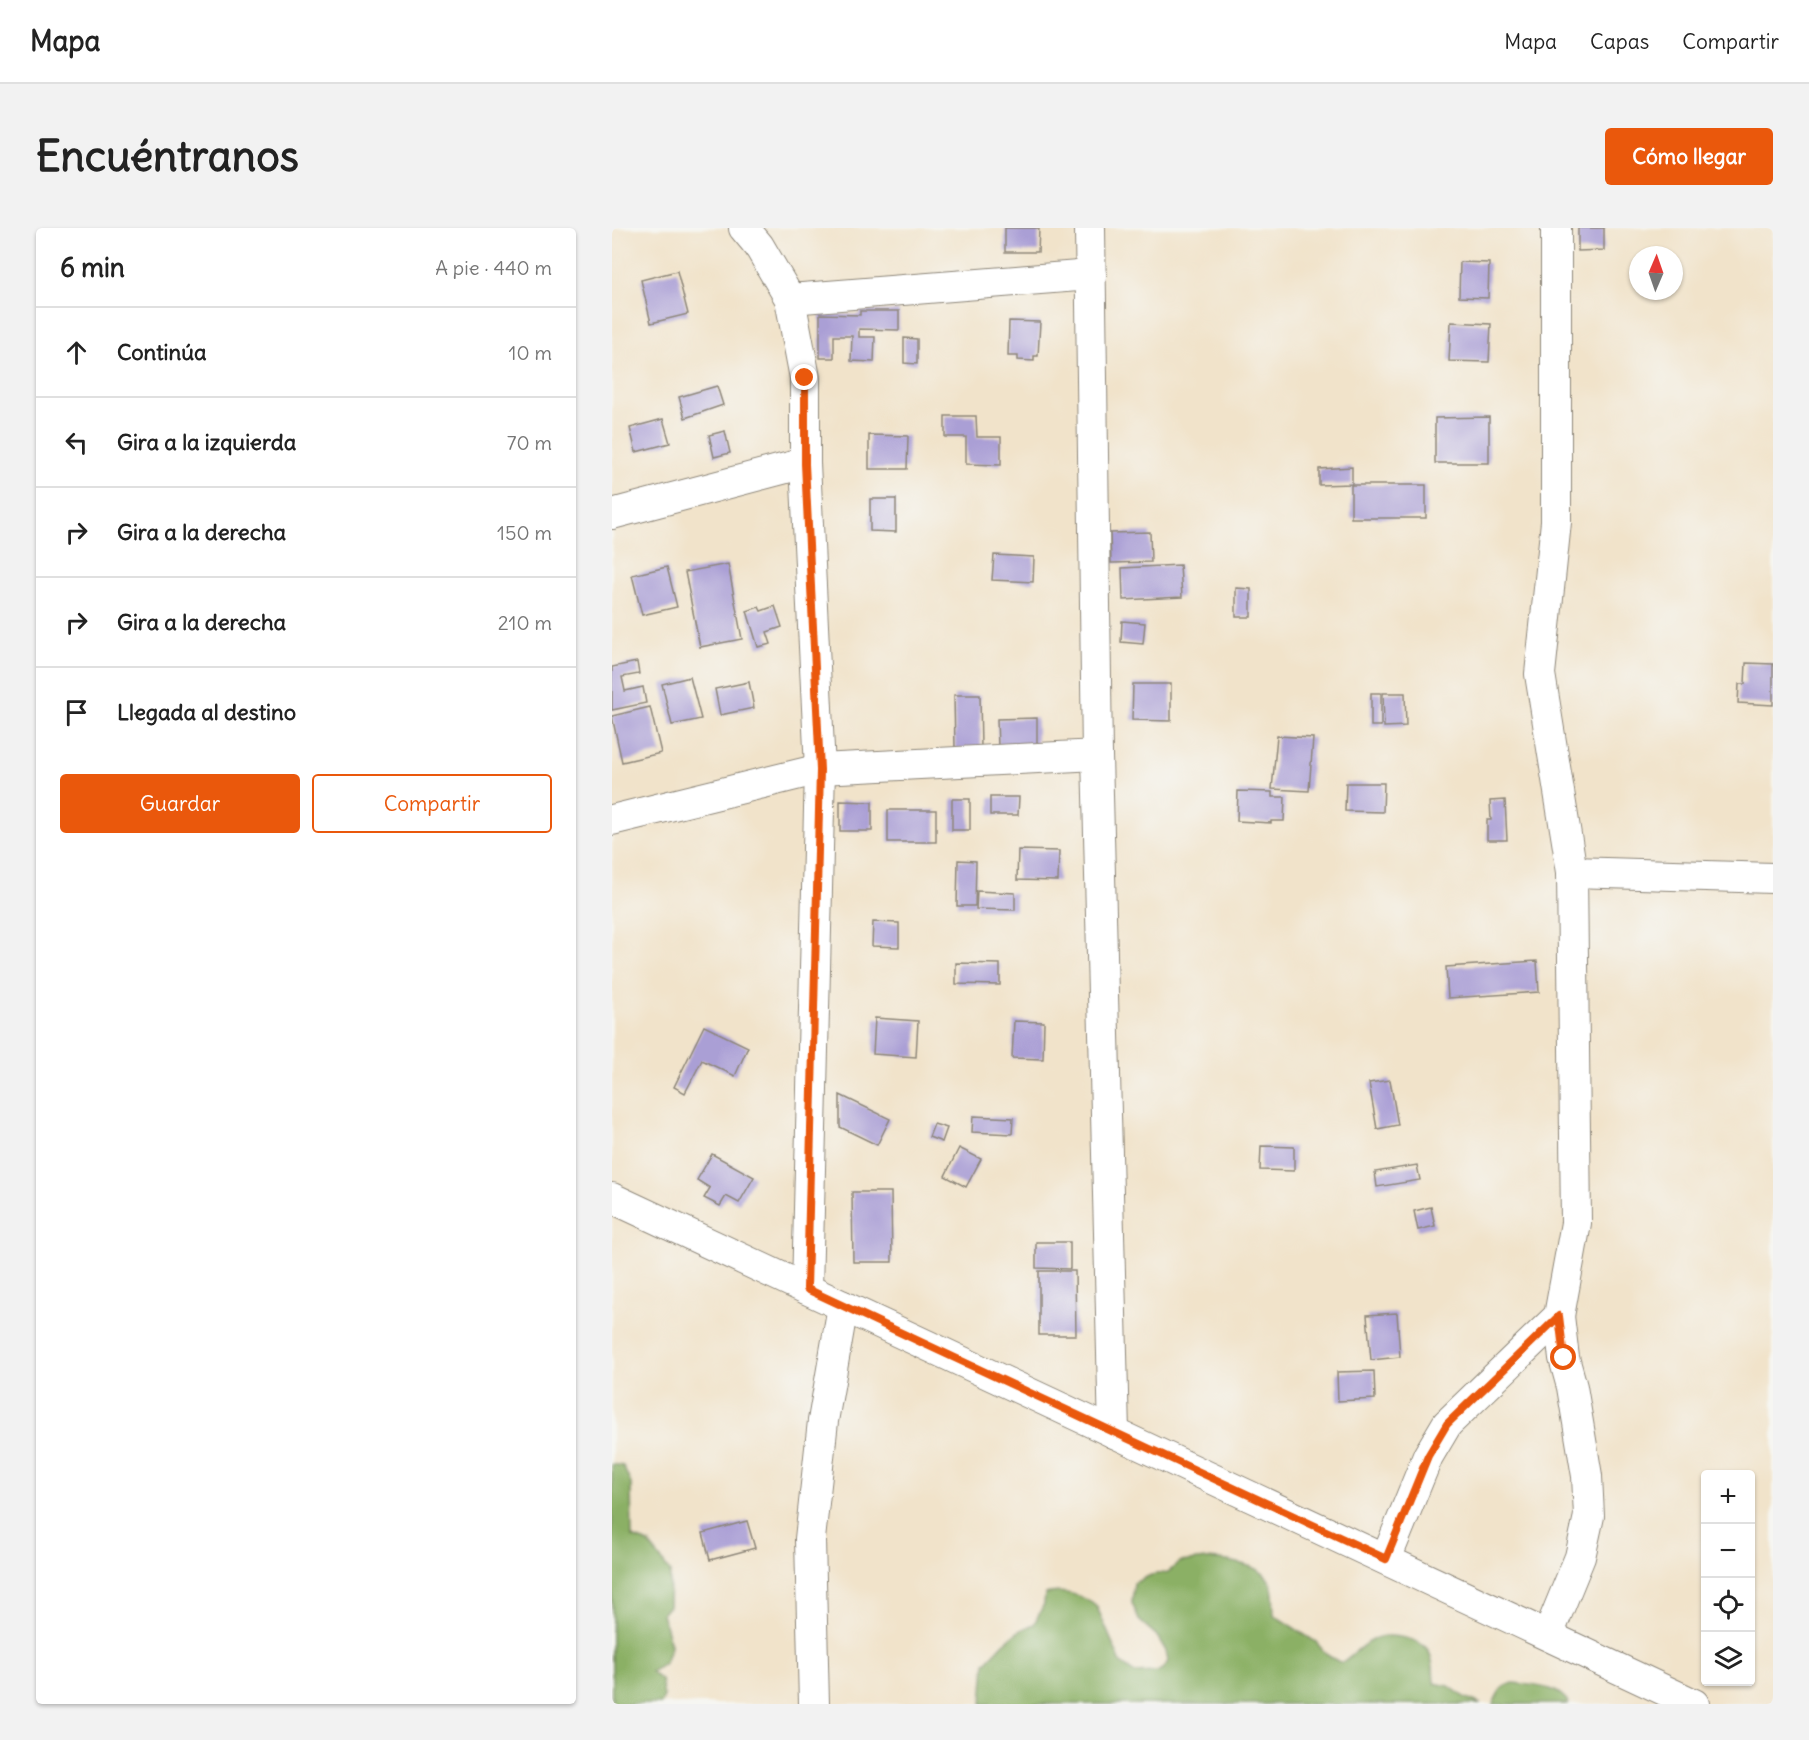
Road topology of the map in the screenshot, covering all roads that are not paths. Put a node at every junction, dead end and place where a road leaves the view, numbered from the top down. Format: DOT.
graph roads {
  1 [pos="744,228"];
  2 [pos="1090,228"];
  3 [pos="1556,228"];
  4 [pos="1091,274"];
  5 [pos="790,299"];
  6 [pos="805,464"];
  7 [pos="612,514"];
  8 [pos="1097,755"];
  9 [pos="820,770"];
  10 [pos="612,820"];
  11 [pos="1572,872"];
  12 [pos="1773,878"];
  13 [pos="613,1203"];
  14 [pos="807,1289"];
  15 [pos="843,1306"];
  16 [pos="1559,1316"];
  17 [pos="1114,1433"];
  18 [pos="1386,1559"];
  19 [pos="1548,1635"];
  20 [pos="814,1704"];
  21 [pos="1694,1704"];
  1 -- 5 [label="street"];
  2 -- 4 [label="street"];
  3 -- 11 [label="street"];
  4 -- 5 [label="street"];
  4 -- 8 [label="street"];
  5 -- 6 [label="street"];
  6 -- 7 [label="street"];
  6 -- 9 [label="street"];
  8 -- 9 [label="street"];
  8 -- 17 [label="street"];
  9 -- 10 [label="street"];
  9 -- 14 [label="street"];
  11 -- 12 [label="street"];
  11 -- 16 [label="street"];
  13 -- 14 [label="street"];
  14 -- 15 [label="street"];
  15 -- 17 [label="street"];
  15 -- 20 [label="street"];
  16 -- 18 [label="street"];
  16 -- 19 [label="street"];
  17 -- 18 [label="street"];
  18 -- 19 [label="street"];
  19 -- 21 [label="street"];
}
